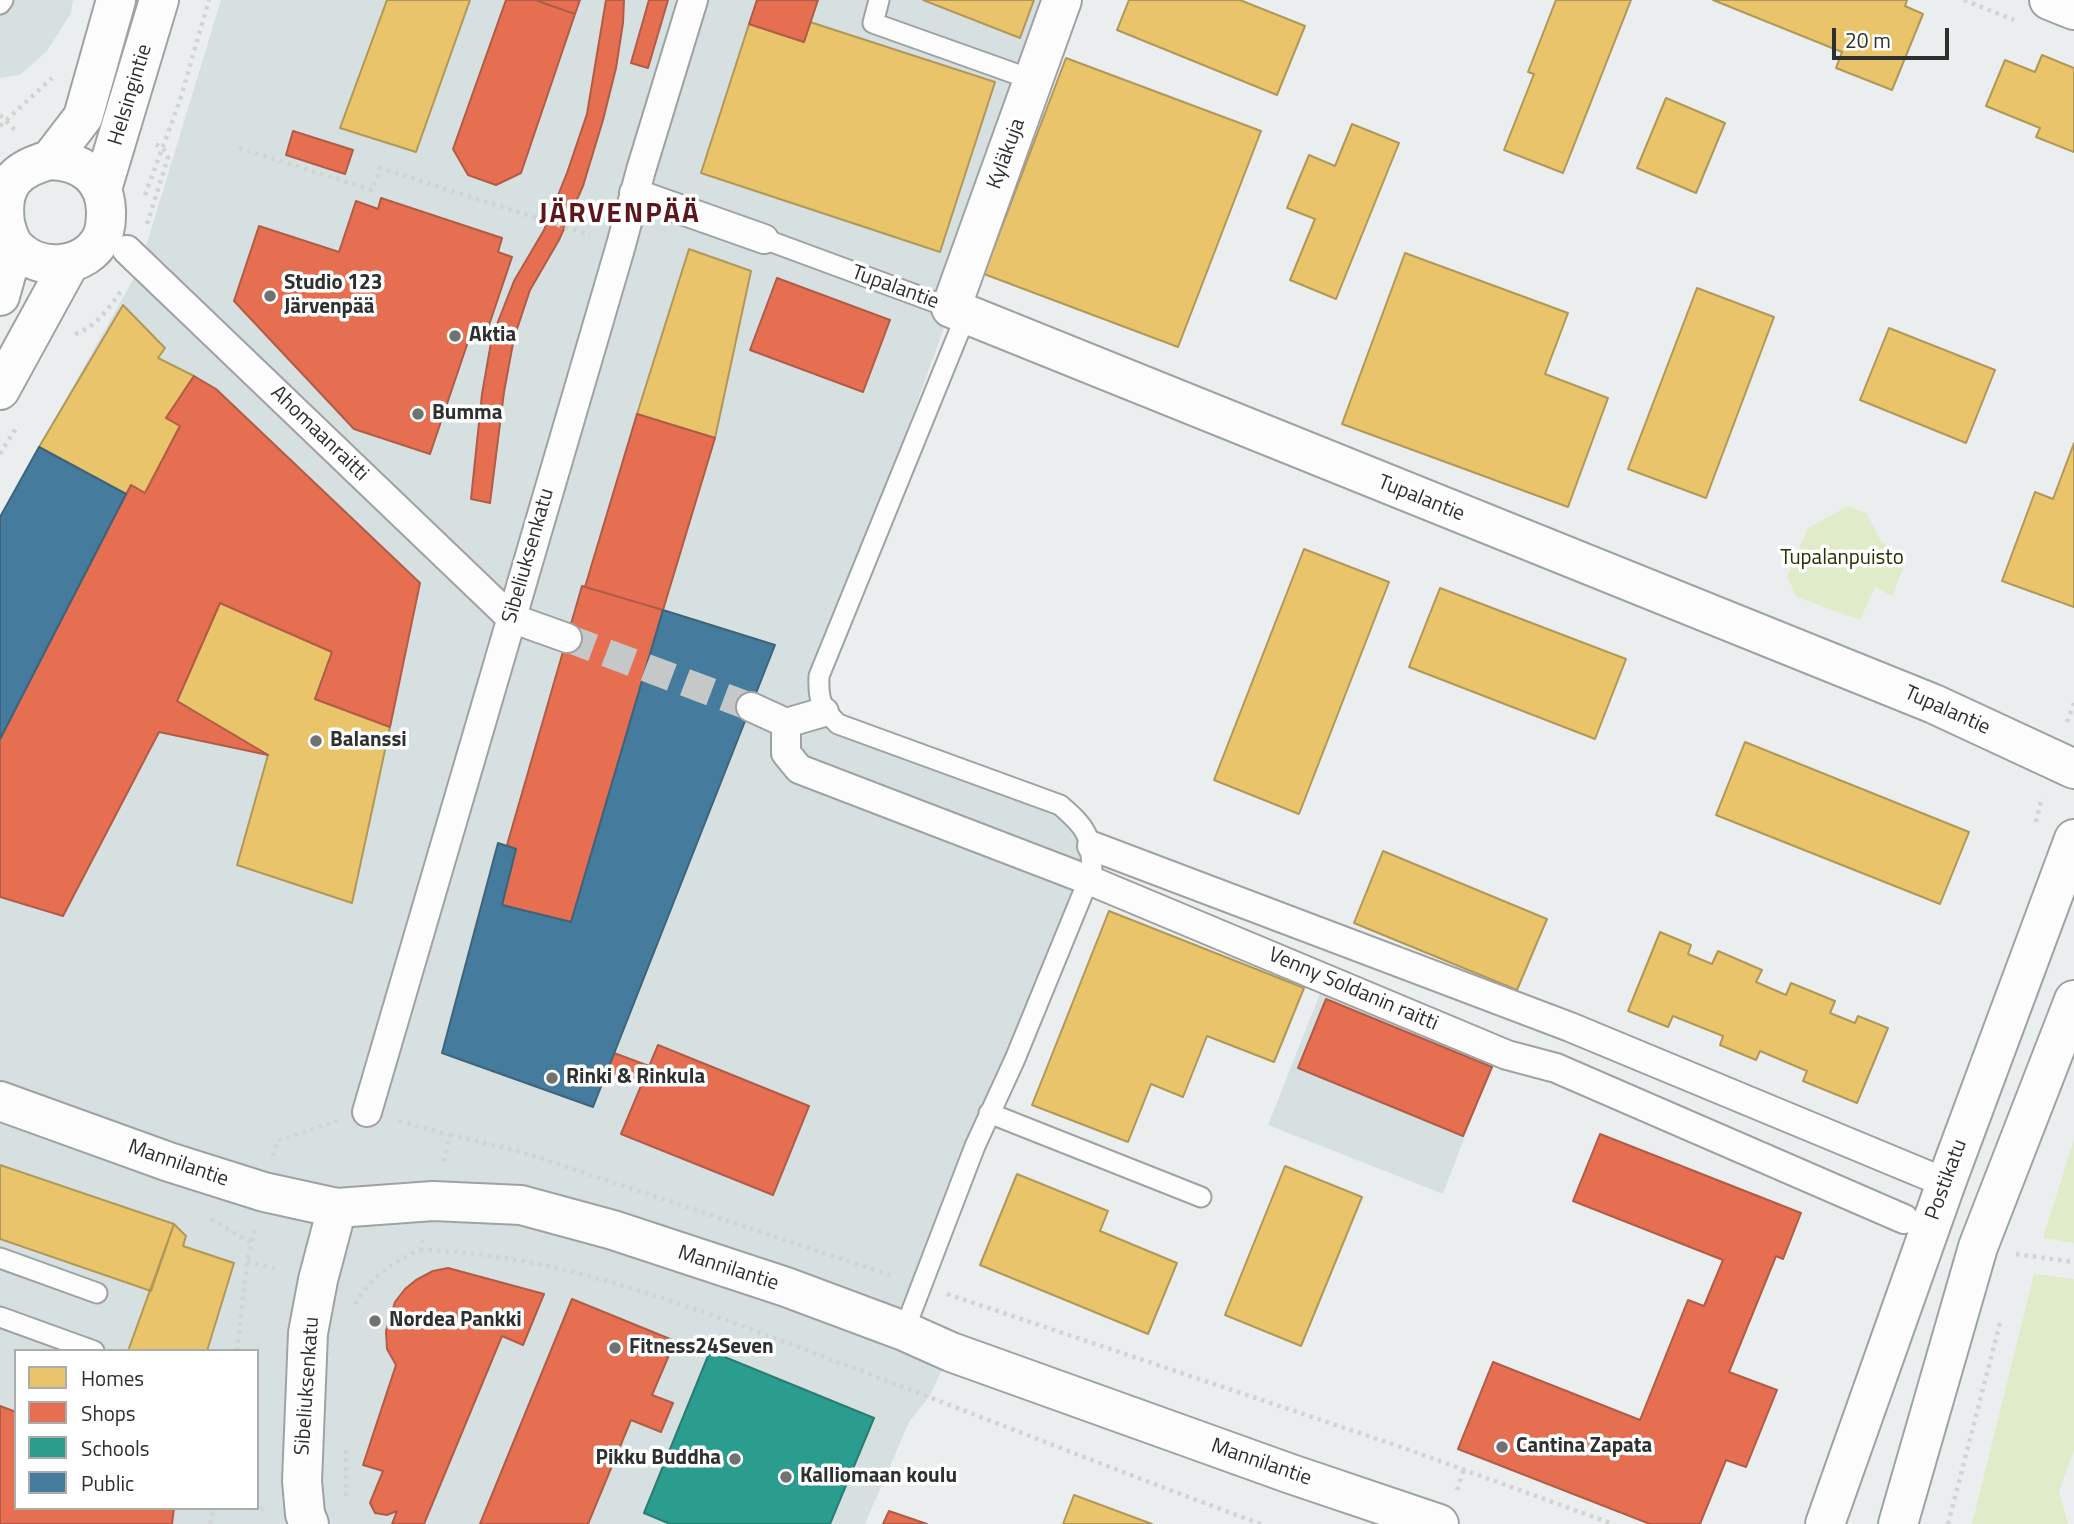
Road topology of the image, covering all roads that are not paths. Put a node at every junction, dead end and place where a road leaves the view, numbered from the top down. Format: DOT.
graph roads {
  1 [pos="116,0"];
  2 [pos="159,0"];
  3 [pos="693,0"];
  4 [pos="879,0"];
  5 [pos="1062,0"];
  6 [pos="2049,0"];
  7 [pos="2074,10"];
  8 [pos="1033,80"];
  9 [pos="50,160"];
  10 [pos="4,176"];
  11 [pos="102,189"];
  12 [pos="634,193"];
  13 [pos="764,239"];
  14 [pos="14,246"];
  15 [pos="127,250"];
  16 [pos="69,264"];
  17 [pos="0,296"];
  18 [pos="958,312"];
  19 [pos="0,390"];
  20 [pos="511,618"];
  21 [pos="567,638"];
  22 [pos="751,707"];
  23 [pos="824,712"];
  24 [pos="786,723"];
  25 [pos="2074,769"];
  26 [pos="2074,839"];
  27 [pos="1091,846"];
  28 [pos="1088,880"];
  29 [pos="2074,1000"];
  30 [pos="0,1101"];
  31 [pos="368,1112"];
  32 [pos="989,1113"];
  33 [pos="1946,1184"];
  34 [pos="1201,1197"];
  35 [pos="337,1208"];
  36 [pos="1904,1219"];
  37 [pos="0,1258"];
  38 [pos="97,1293"];
  39 [pos="0,1317"];
  40 [pos="904,1331"];
  41 [pos="88,1349"];
  42 [pos="1393,1516"];
  43 [pos="309,1524"];
  44 [pos="1439,1524"];
  45 [pos="1825,1524"];
  46 [pos="1898,1524"];
  1 -- 9 [label="street, Helsingintie"];
  2 -- 11 [label="street, Helsingintie"];
  3 -- 12 [label="street, Sibeliuksenkatu"];
  4 -- 8 [label="lane"];
  5 -- 8 [label="street, Kyläkuja"];
  6 -- 7 [label="street"];
  8 -- 18 [label="street, Kyläkuja"];
  9 -- 10 [label="street"];
  9 -- 11 [label="street"];
  10 -- 14 [label="street"];
  11 -- 16 [label="street"];
  12 -- 13 [label="street"];
  12 -- 20 [label="street, Sibeliuksenkatu"];
  13 -- 18 [label="lane, Tupalantie"];
  14 -- 16 [label="street"];
  14 -- 17 [label="street"];
  15 -- 20 [label="street, Ahomaanraitti"];
  16 -- 19 [label="street"];
  18 -- 23 [label="lane"];
  18 -- 25 [label="street, Tupalantie"];
  20 -- 21 [label="street"];
  20 -- 31 [label="street, Sibeliuksenkatu"];
  22 -- 24 [label="street"];
  23 -- 24 [label="street"];
  23 -- 27 [label="lane"];
  24 -- 28 [label="street, Venny Soldanin raitti"];
  26 -- 33 [label="street, Postikatu"];
  27 -- 28 [label="lane"];
  27 -- 33 [label="street, Venny Soldanin raitti"];
  28 -- 32 [label="lane"];
  28 -- 36 [label="street, Venny Soldanin raitti"];
  29 -- 46 [label="street"];
  30 -- 35 [label="street, Mannilantie"];
  32 -- 34 [label="lane"];
  32 -- 40 [label="lane"];
  33 -- 45 [label="street, Postikatu"];
  35 -- 40 [label="street, Mannilantie"];
  35 -- 43 [label="street, Sibeliuksenkatu"];
  37 -- 38 [label="lane"];
  39 -- 41 [label="lane"];
  40 -- 42 [label="street, Mannilantie"];
  42 -- 44 [label="street, Mannilantie"];
}
